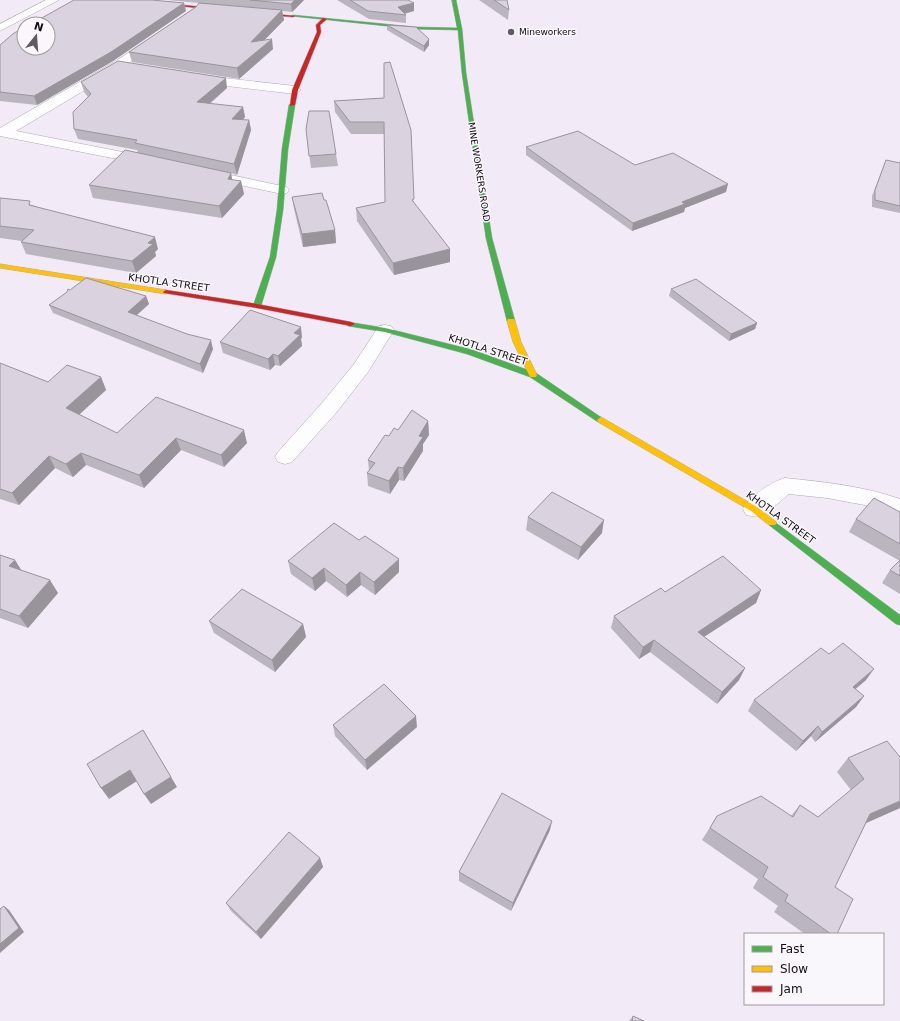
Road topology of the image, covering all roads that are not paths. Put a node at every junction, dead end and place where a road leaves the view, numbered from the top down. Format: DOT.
graph roads {
  1 [pos="54,0"];
  2 [pos="118,0"];
  3 [pos="454,0"];
  4 [pos="197,8"];
  5 [pos="187,18"];
  6 [pos="325,19"];
  7 [pos="0,28"];
  8 [pos="460,29"];
  9 [pos="168,30"];
  10 [pos="118,65"];
  11 [pos="134,68"];
  12 [pos="188,77"];
  13 [pos="295,90"];
  14 [pos="2,132"];
  15 [pos="160,164"];
  16 [pos="189,170"];
  17 [pos="282,190"];
  18 [pos="0,266"];
  19 [pos="256,306"];
  20 [pos="385,330"];
  21 [pos="533,375"];
  22 [pos="285,457"];
  23 [pos="900,508"];
  24 [pos="754,510"];
  25 [pos="900,621"];
  1 -- 7 [label="street"];
  2 -- 4 [label="street"];
  3 -- 8 [label="street, MINE WORKERS ROAD"];
  4 -- 5 [label="street"];
  4 -- 6 [label="street"];
  6 -- 8 [label="street"];
  6 -- 13 [label="street"];
  8 -- 21 [label="street, MINE WORKERS ROAD"];
  9 -- 10 [label="street"];
  10 -- 11 [label="street"];
  10 -- 14 [label="street"];
  12 -- 13 [label="street"];
  13 -- 17 [label="street"];
  14 -- 15 [label="street"];
  16 -- 17 [label="street"];
  17 -- 19 [label="street"];
  18 -- 19 [label="street, KHOTLA STREET"];
  19 -- 20 [label="street, KHOTLA STREET"];
  20 -- 21 [label="street, KHOTLA STREET"];
  20 -- 22 [label="street"];
  21 -- 24 [label="street, KHOTLA STREET"];
  23 -- 24 [label="street"];
  24 -- 25 [label="street, KHOTLA STREET"];
}
